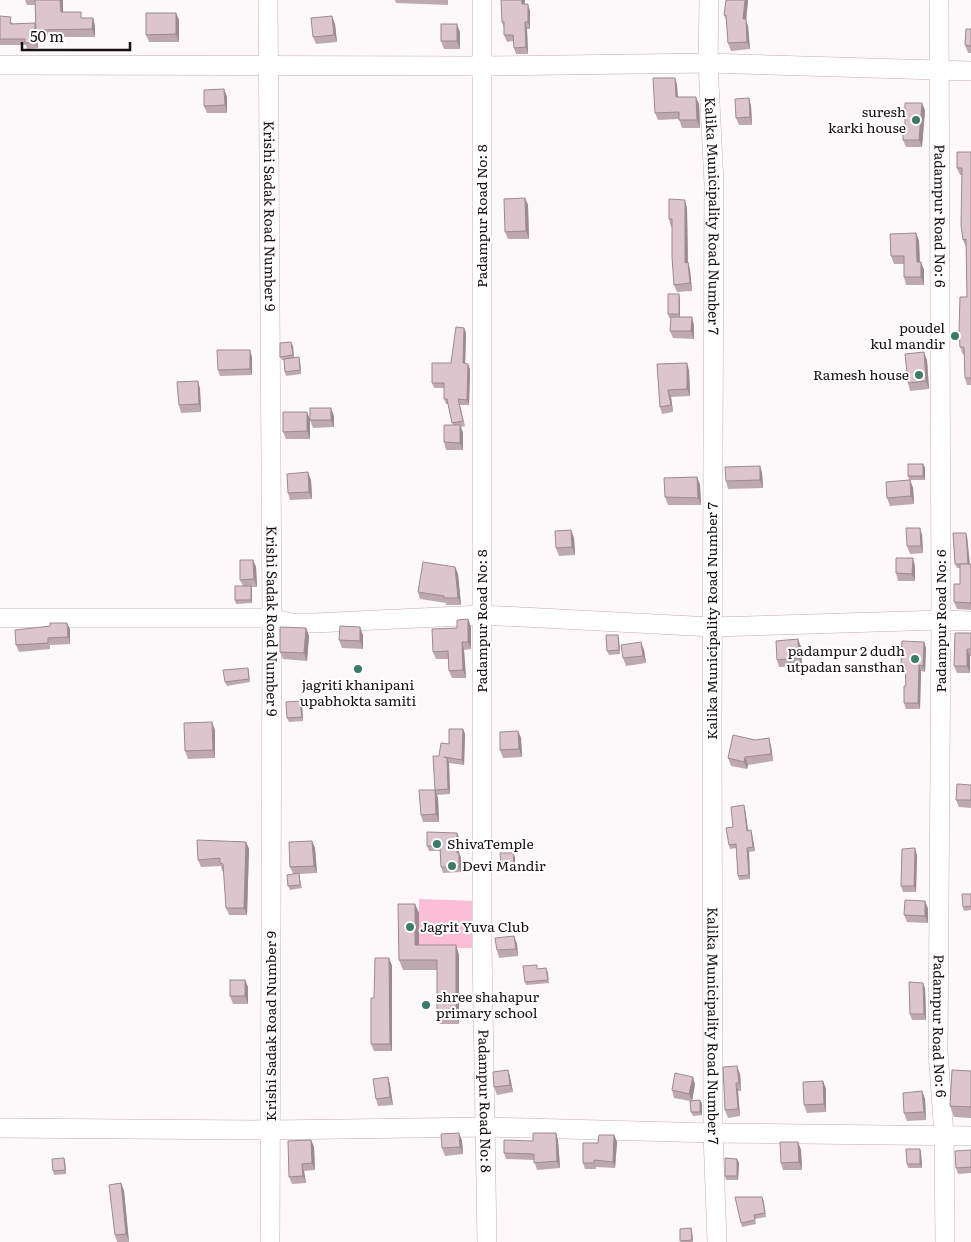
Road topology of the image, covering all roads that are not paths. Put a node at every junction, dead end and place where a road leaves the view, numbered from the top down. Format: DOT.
graph roads {
  1 [pos="268,0"];
  2 [pos="482,0"];
  3 [pos="709,0"];
  4 [pos="939,0"];
  5 [pos="708,63"];
  6 [pos="268,64"];
  7 [pos="0,65"];
  8 [pos="482,66"];
  9 [pos="939,71"];
  10 [pos="971,71"];
  11 [pos="482,615"];
  12 [pos="0,618"];
  13 [pos="272,618"];
  14 [pos="941,620"];
  15 [pos="971,621"];
  16 [pos="712,627"];
  17 [pos="485,1127"];
  18 [pos="0,1128"];
  19 [pos="272,1130"];
  20 [pos="714,1133"];
  21 [pos="944,1135"];
  22 [pos="971,1136"];
  23 [pos="270,1242"];
  24 [pos="487,1242"];
  25 [pos="717,1242"];
  26 [pos="945,1242"];
  1 -- 6 [label="street, Krishi Sadak Road Number 9"];
  2 -- 8 [label="street, Padampur Road No: 8"];
  3 -- 5 [label="street, Kalika Municipality Road Number 7"];
  4 -- 9 [label="street, Padampur Road No: 6"];
  5 -- 8 [label="street"];
  5 -- 9 [label="street"];
  5 -- 16 [label="street, Kalika Municipality Road Number 7"];
  6 -- 7 [label="street"];
  6 -- 8 [label="street"];
  6 -- 13 [label="street, Krishi Sadak Road Number 9"];
  8 -- 11 [label="street, Padampur Road No: 8"];
  9 -- 10 [label="street"];
  9 -- 14 [label="street, Padampur Road No: 6"];
  11 -- 13 [label="street"];
  11 -- 16 [label="street"];
  11 -- 17 [label="street, Padampur Road No: 8"];
  12 -- 13 [label="street"];
  13 -- 19 [label="street, Krishi Sadak Road Number 9"];
  14 -- 15 [label="street"];
  14 -- 16 [label="street"];
  14 -- 21 [label="street, Padampur Road No: 6"];
  16 -- 20 [label="street, Kalika Municipality Road Number 7"];
  17 -- 19 [label="street"];
  17 -- 20 [label="street"];
  17 -- 24 [label="street, Padampur Road No: 8"];
  18 -- 19 [label="street"];
  19 -- 23 [label="street, Krishi Sadak Road Number 9"];
  20 -- 21 [label="street"];
  20 -- 25 [label="street, Kalika Municipality Road Number 7"];
  21 -- 22 [label="street"];
  21 -- 26 [label="street, Padampur Road No: 6"];
}
